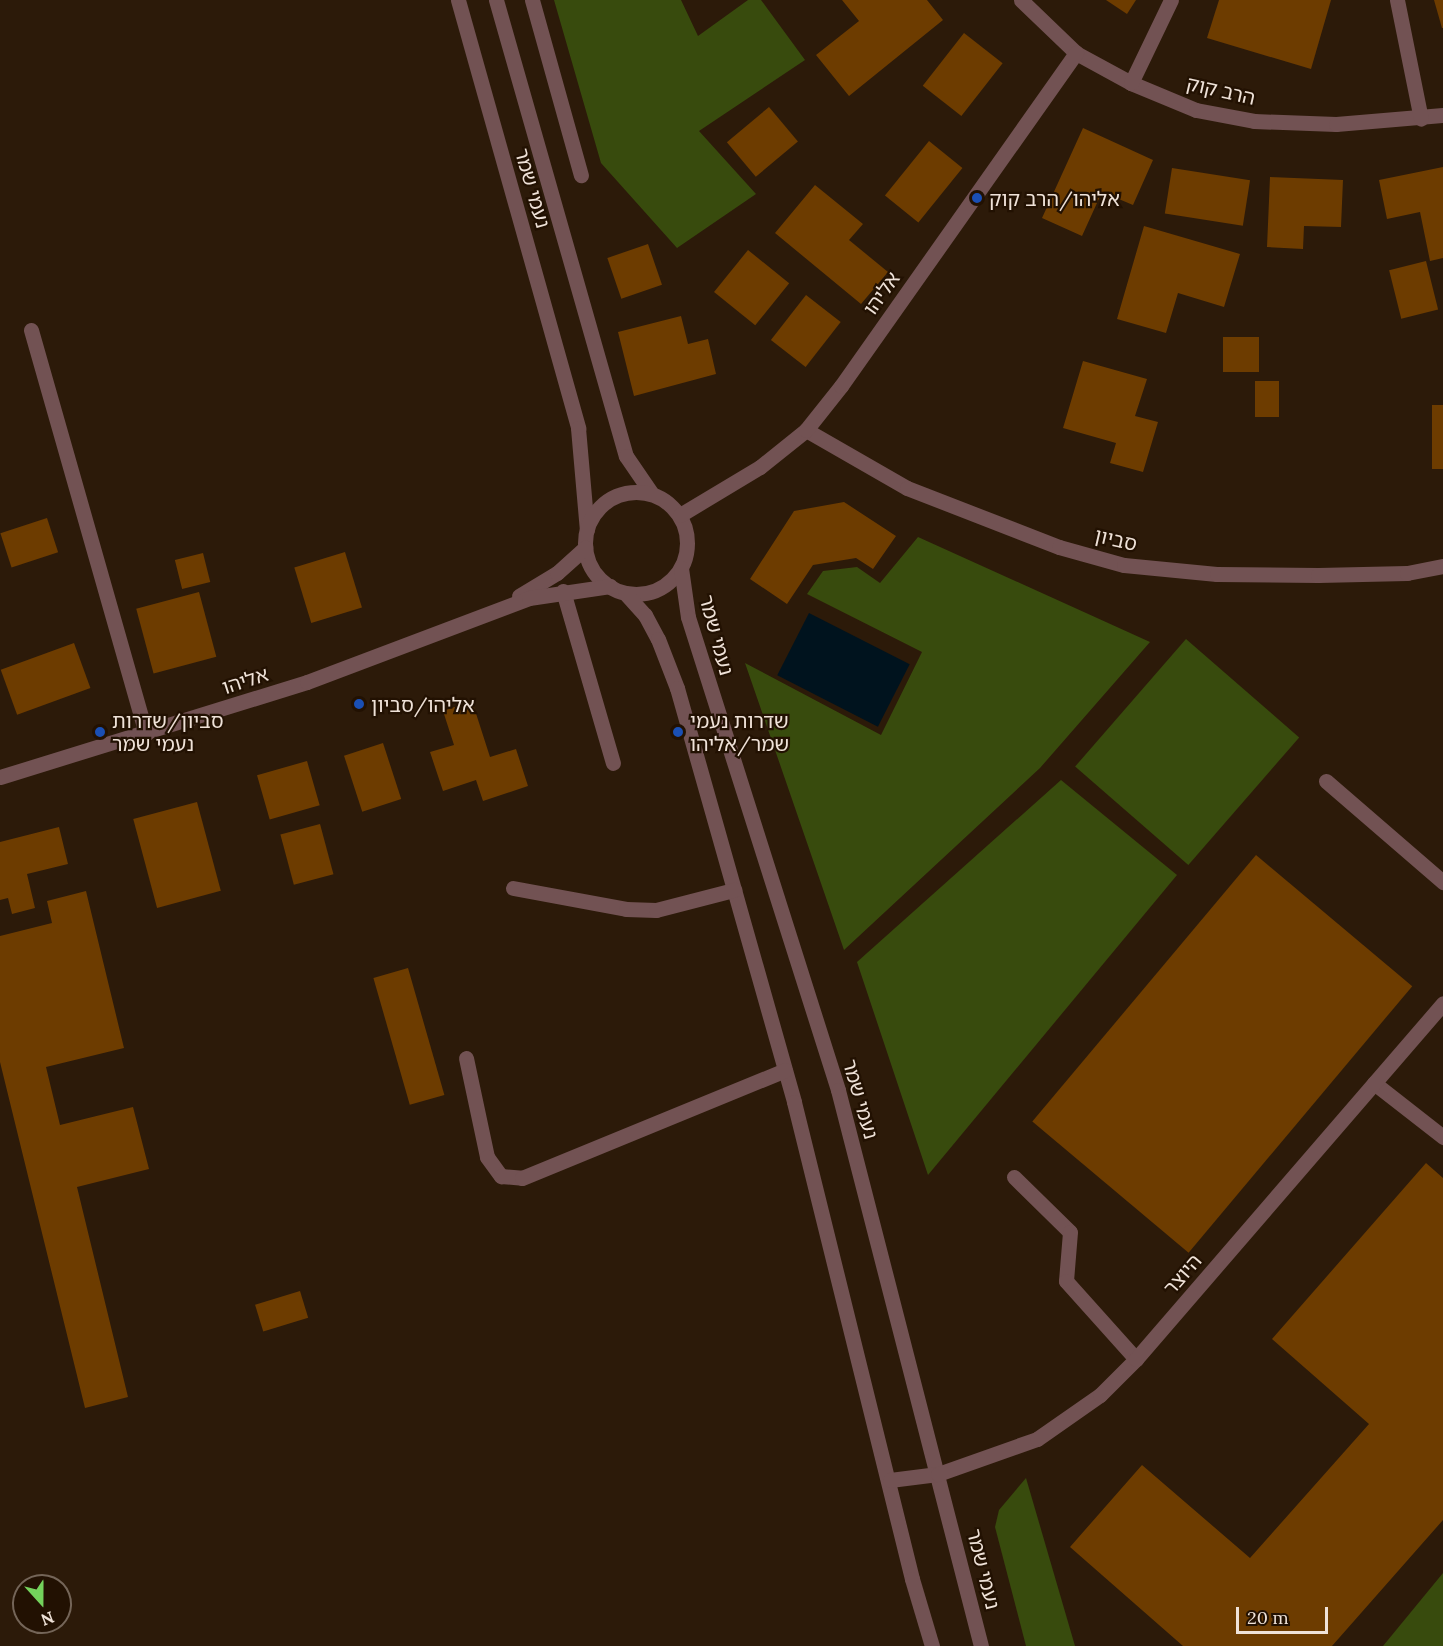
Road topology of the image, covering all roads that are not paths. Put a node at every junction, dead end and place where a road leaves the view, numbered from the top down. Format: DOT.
graph roads {
  1 [pos="458,0"];
  2 [pos="496,0"];
  3 [pos="532,0"];
  4 [pos="1021,0"];
  5 [pos="1171,0"];
  6 [pos="1397,0"];
  7 [pos="1076,53"];
  8 [pos="1131,83"];
  9 [pos="1443,115"];
  10 [pos="1421,119"];
  11 [pos="581,175"];
  12 [pos="31,330"];
  13 [pos="806,430"];
  14 [pos="652,494"];
  15 [pos="680,515"];
  16 [pos="586,530"];
  17 [pos="585,548"];
  18 [pos="1443,566"];
  19 [pos="681,568"];
  20 [pos="609,586"];
  21 [pos="563,591"];
  22 [pos="625,592"];
  23 [pos="498,608"];
  24 [pos="146,734"];
  25 [pos="613,763"];
  26 [pos="0,777"];
  27 [pos="1326,781"];
  28 [pos="1443,882"];
  29 [pos="513,888"];
  30 [pos="734,890"];
  31 [pos="1443,1003"];
  32 [pos="466,1058"];
  33 [pos="785,1070"];
  34 [pos="1374,1083"];
  35 [pos="1443,1137"];
  36 [pos="1014,1177"];
  37 [pos="1136,1359"];
  38 [pos="938,1474"];
  39 [pos="890,1480"];
  40 [pos="932,1646"];
  41 [pos="981,1646"];
  1 -- 16 [label="street, נעמי שמר"];
  2 -- 14 [label="street, נעמי שמר"];
  3 -- 11 [label="street"];
  4 -- 7 [label="street, הרב קוק"];
  5 -- 8 [label="street"];
  6 -- 10 [label="street"];
  7 -- 8 [label="street, הרב קוק"];
  7 -- 13 [label="street, אליהו"];
  8 -- 10 [label="street, הרב קוק"];
  9 -- 10 [label="street, הרב קוק"];
  12 -- 24 [label="street"];
  13 -- 15 [label="street, אליהו"];
  13 -- 18 [label="street, סביון"];
  14 -- 15 [label="street"];
  14 -- 16 [label="street"];
  15 -- 19 [label="street"];
  16 -- 17 [label="street"];
  17 -- 20 [label="street"];
  17 -- 23 [label="street, אליהו"];
  19 -- 22 [label="street"];
  19 -- 38 [label="street, נעמי שמר"];
  20 -- 21 [label="street, אליהו"];
  20 -- 22 [label="street"];
  21 -- 23 [label="street, אליהו"];
  21 -- 25 [label="street"];
  22 -- 30 [label="street"];
  23 -- 24 [label="street, אליהו"];
  24 -- 26 [label="street, אליהו"];
  27 -- 28 [label="street"];
  29 -- 30 [label="street"];
  30 -- 33 [label="street"];
  31 -- 34 [label="street, היוצר"];
  32 -- 33 [label="street"];
  33 -- 39 [label="street"];
  34 -- 35 [label="street"];
  34 -- 37 [label="street, היוצר"];
  36 -- 37 [label="street"];
  37 -- 38 [label="street, היוצר"];
  38 -- 39 [label="street, היוצר"];
  38 -- 41 [label="street, נעמי שמר"];
  39 -- 40 [label="street"];
}
